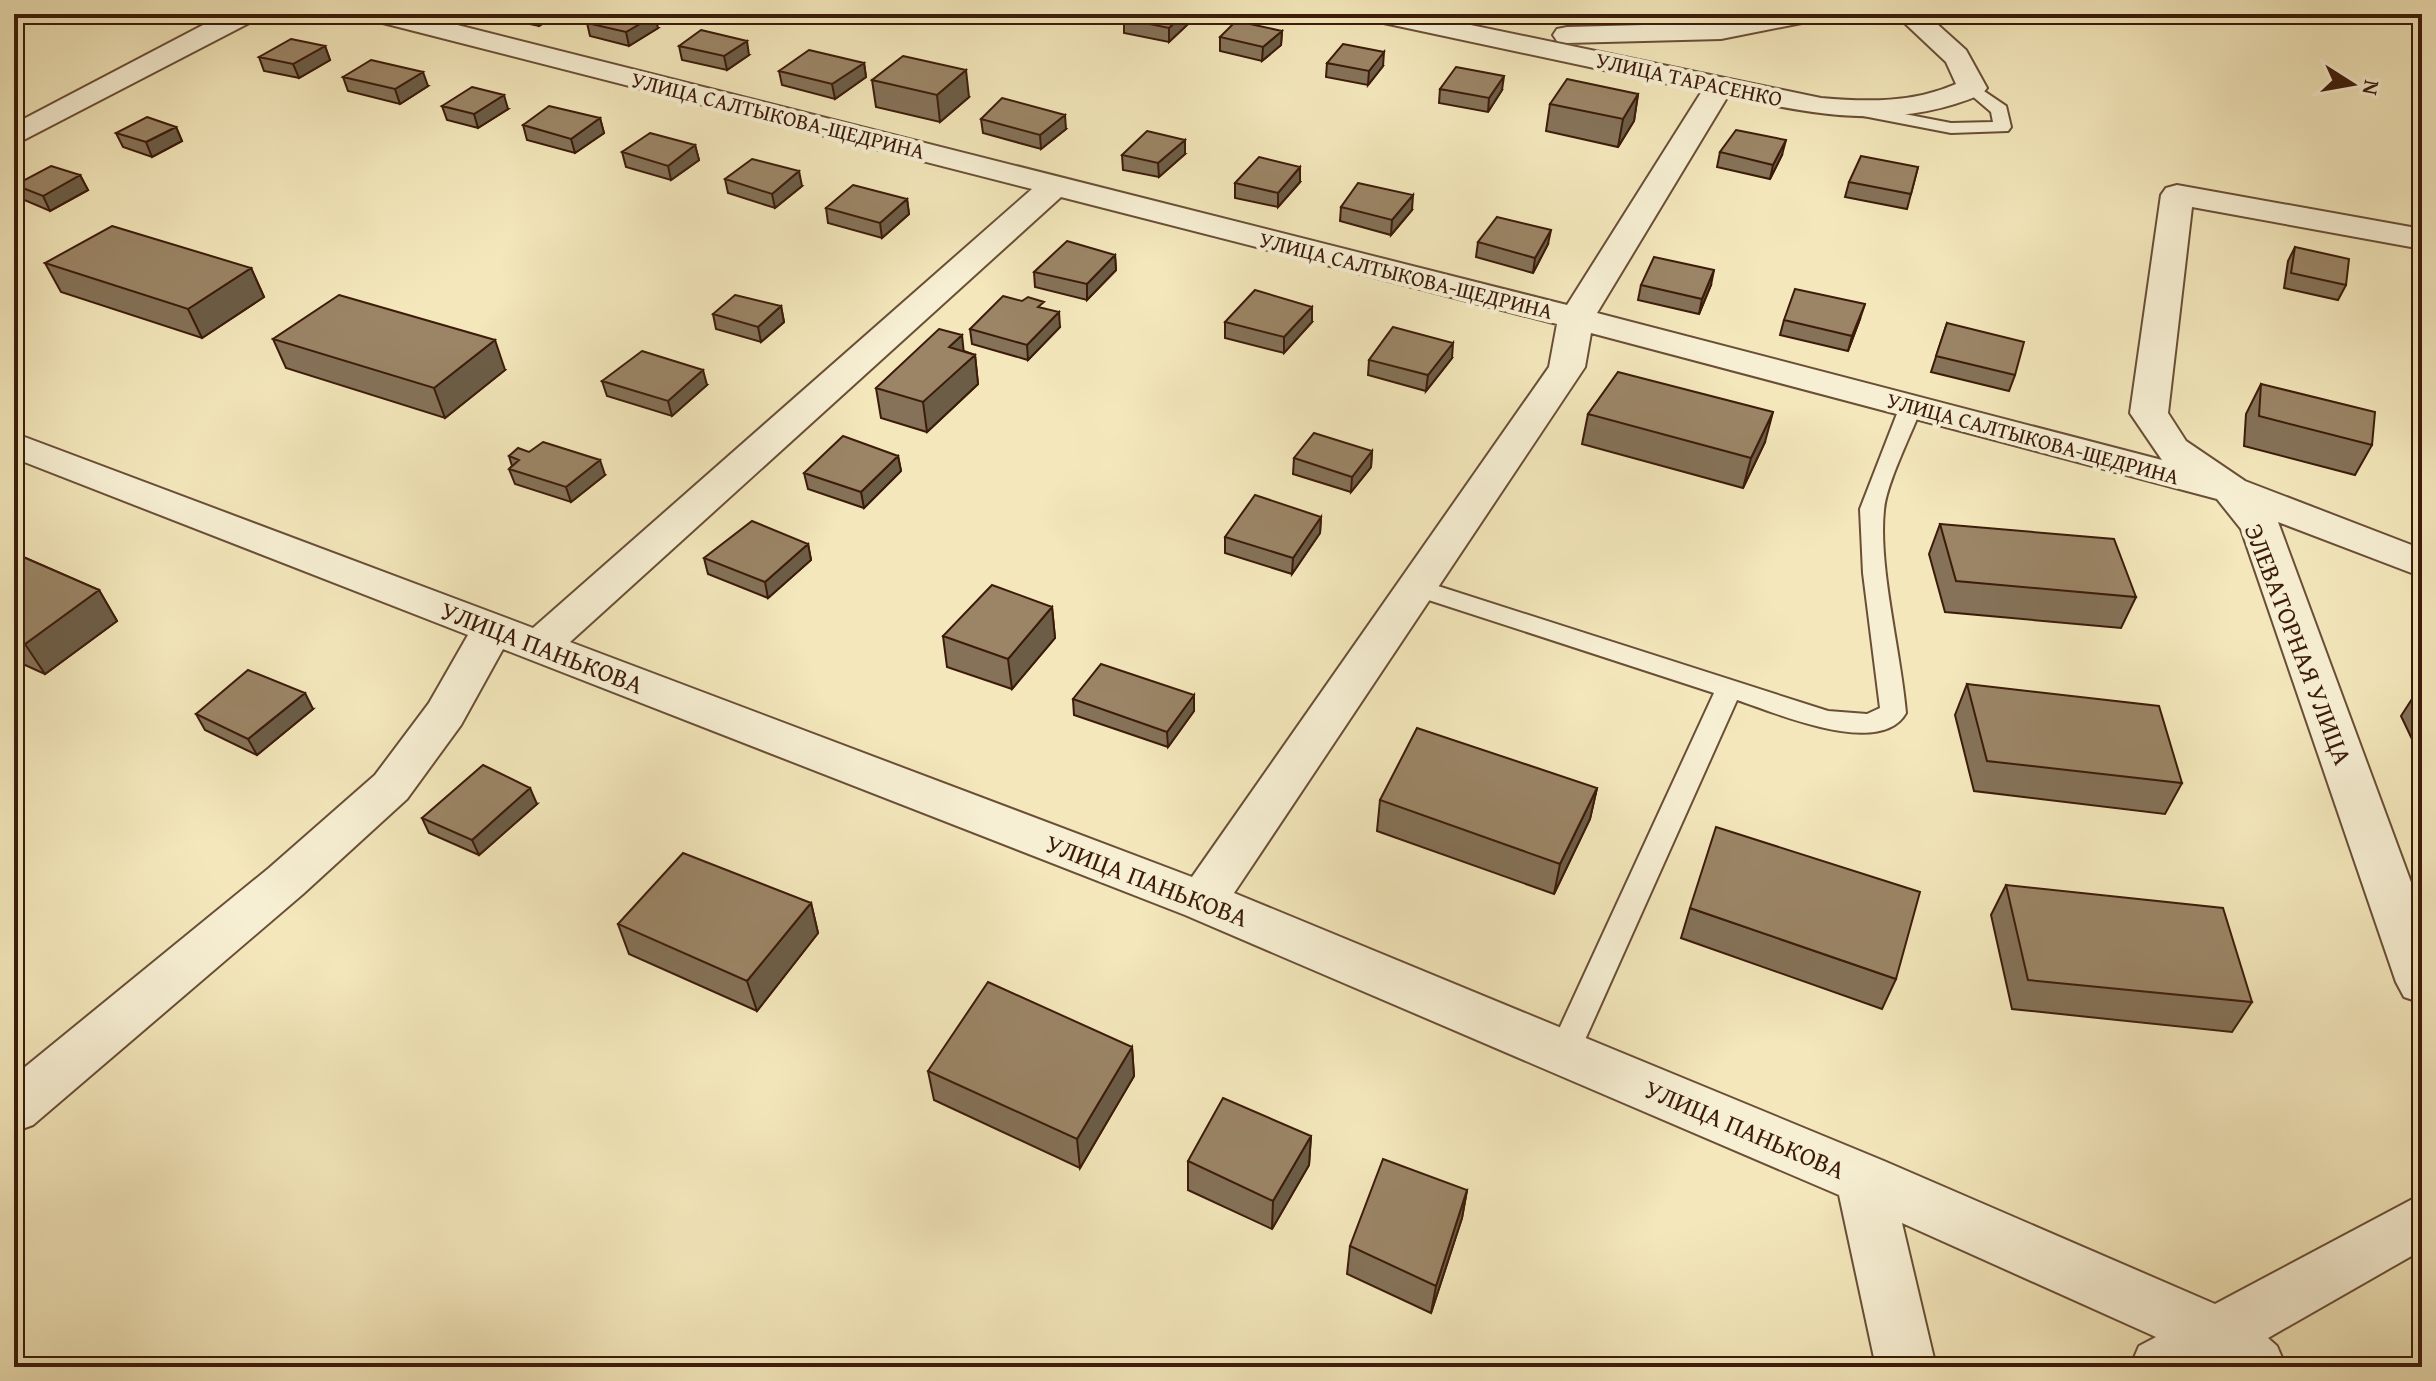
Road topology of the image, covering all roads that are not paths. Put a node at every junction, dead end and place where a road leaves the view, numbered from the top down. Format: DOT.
graph roads {
  1 [pos="245,14"];
  2 [pos="381,14"];
  3 [pos="1379,14"];
  4 [pos="1807,14"];
  5 [pos="1909,14"];
  6 [pos="1482,36"];
  7 [pos="1720,86"];
  8 [pos="1972,88"];
  9 [pos="1858,110"];
  10 [pos="14,136"];
  11 [pos="1055,185"];
  12 [pos="2422,239"];
  13 [pos="1576,318"];
  14 [pos="1911,406"];
  15 [pos="14,445"];
  16 [pos="2231,490"];
  17 [pos="2422,564"];
  18 [pos="1416,587"];
  19 [pos="493,628"];
  20 [pos="539,646"];
  21 [pos="1729,688"];
  22 [pos="1202,901"];
  23 [pos="2422,982"];
  24 [pos="1564,1053"];
  25 [pos="14,1108"];
  26 [pos="1864,1179"];
  27 [pos="2422,1220"];
  28 [pos="2235,1350"];
  29 [pos="1906,1367"];
  30 [pos="2160,1367"];
  1 -- 10 [label="street"];
  2 -- 11 [label="street, УЛИЦА САЛТЫКОВА-ЩЕДРИНА"];
  3 -- 6 [label="street, УЛИЦА ТАРАСЕНКО"];
  4 -- 6 [label="street"];
  5 -- 8 [label="street"];
  6 -- 7 [label="street, УЛИЦА ТАРАСЕНКО"];
  7 -- 9 [label="street, УЛИЦА ТАРАСЕНКО"];
  7 -- 13 [label="street"];
  8 -- 9 [label="street"];
  8 -- 9 [label="lane, УЛИЦА ТАРАСЕНКО"];
  11 -- 13 [label="street, УЛИЦА САЛТЫКОВА-ЩЕДРИНА"];
  11 -- 20 [label="street"];
  12 -- 16 [label="street, ЭЛЕВАТОРНАЯ УЛИЦА"];
  13 -- 14 [label="street, УЛИЦА САЛТЫКОВА-ЩЕДРИНА"];
  13 -- 18 [label="street"];
  14 -- 16 [label="street, УЛИЦА САЛТЫКОВА-ЩЕДРИНА"];
  14 -- 21 [label="lane"];
  15 -- 19 [label="street, УЛИЦА ПАНЬКОВА"];
  16 -- 17 [label="street, УЛИЦА САЛТЫКОВА-ЩЕДРИНА"];
  16 -- 23 [label="street, ЭЛЕВАТОРНАЯ УЛИЦА"];
  18 -- 21 [label="lane"];
  18 -- 22 [label="street"];
  19 -- 20 [label="street, УЛИЦА ПАНЬКОВА"];
  19 -- 25 [label="street"];
  20 -- 22 [label="street, УЛИЦА ПАНЬКОВА"];
  21 -- 24 [label="lane"];
  22 -- 24 [label="street, УЛИЦА ПАНЬКОВА"];
  24 -- 26 [label="street, УЛИЦА ПАНЬКОВА"];
  26 -- 28 [label="street, УЛИЦА ПАНЬКОВА"];
  26 -- 29 [label="street"];
  27 -- 28 [label="street"];
  28 -- 30 [label="street"];
}
